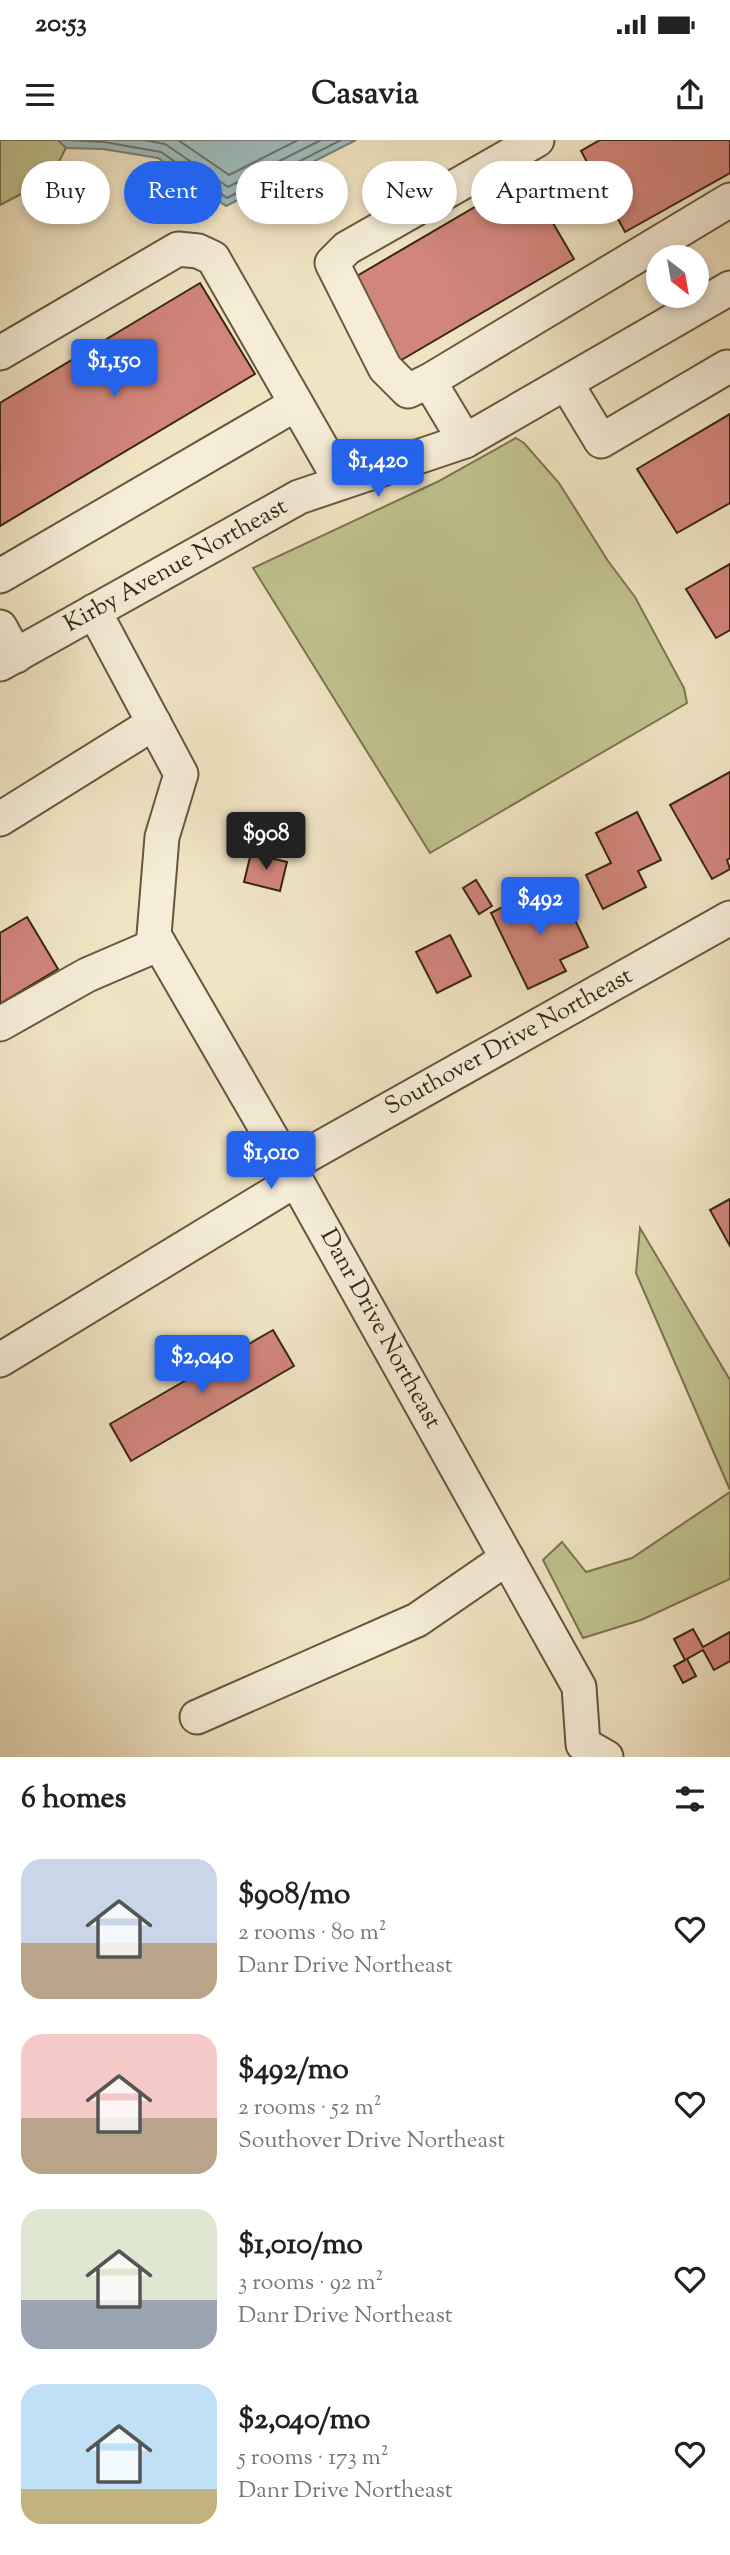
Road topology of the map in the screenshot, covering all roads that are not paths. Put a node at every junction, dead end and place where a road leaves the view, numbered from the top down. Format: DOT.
graph roads {
  1 [pos="537,140"];
  2 [pos="730,200"];
  3 [pos="730,288"];
  4 [pos="0,353"];
  5 [pos="727,367"];
  6 [pos="429,381"];
  7 [pos="566,383"];
  8 [pos="296,404"];
  9 [pos="465,441"];
  10 [pos="341,482"];
  11 [pos="0,576"];
  12 [pos="94,611"];
  13 [pos="5,649"];
  14 [pos="154,723"];
  15 [pos="0,819"];
  16 [pos="730,918"];
  17 [pos="159,944"];
  18 [pos="0,1024"];
  19 [pos="292,1172"];
  20 [pos="0,1360"];
  21 [pos="508,1559"];
  22 [pos="197,1717"];
  23 [pos="594,1751"];
  1 -- 6 [label="street"];
  2 -- 6 [label="street"];
  3 -- 7 [label="street, Kirby Avenue Northeast"];
  4 -- 8 [label="street"];
  5 -- 7 [label="street"];
  6 -- 9 [label="street"];
  7 -- 9 [label="street, Kirby Avenue Northeast"];
  8 -- 10 [label="street"];
  8 -- 11 [label="street"];
  9 -- 10 [label="street, Kirby Avenue Northeast"];
  10 -- 12 [label="street, Kirby Avenue Northeast"];
  12 -- 13 [label="street, Kirby Avenue Northeast"];
  12 -- 14 [label="street, Danr Drive Northeast"];
  14 -- 15 [label="street"];
  14 -- 17 [label="street, Danr Drive Northeast"];
  16 -- 19 [label="street, Southover Drive Northeast"];
  17 -- 18 [label="street"];
  17 -- 19 [label="street, Danr Drive Northeast"];
  19 -- 20 [label="street, Southover Drive Northeast"];
  19 -- 21 [label="street, Danr Drive Northeast"];
  21 -- 22 [label="street"];
  21 -- 23 [label="street, Danr Drive Northeast"];
}
